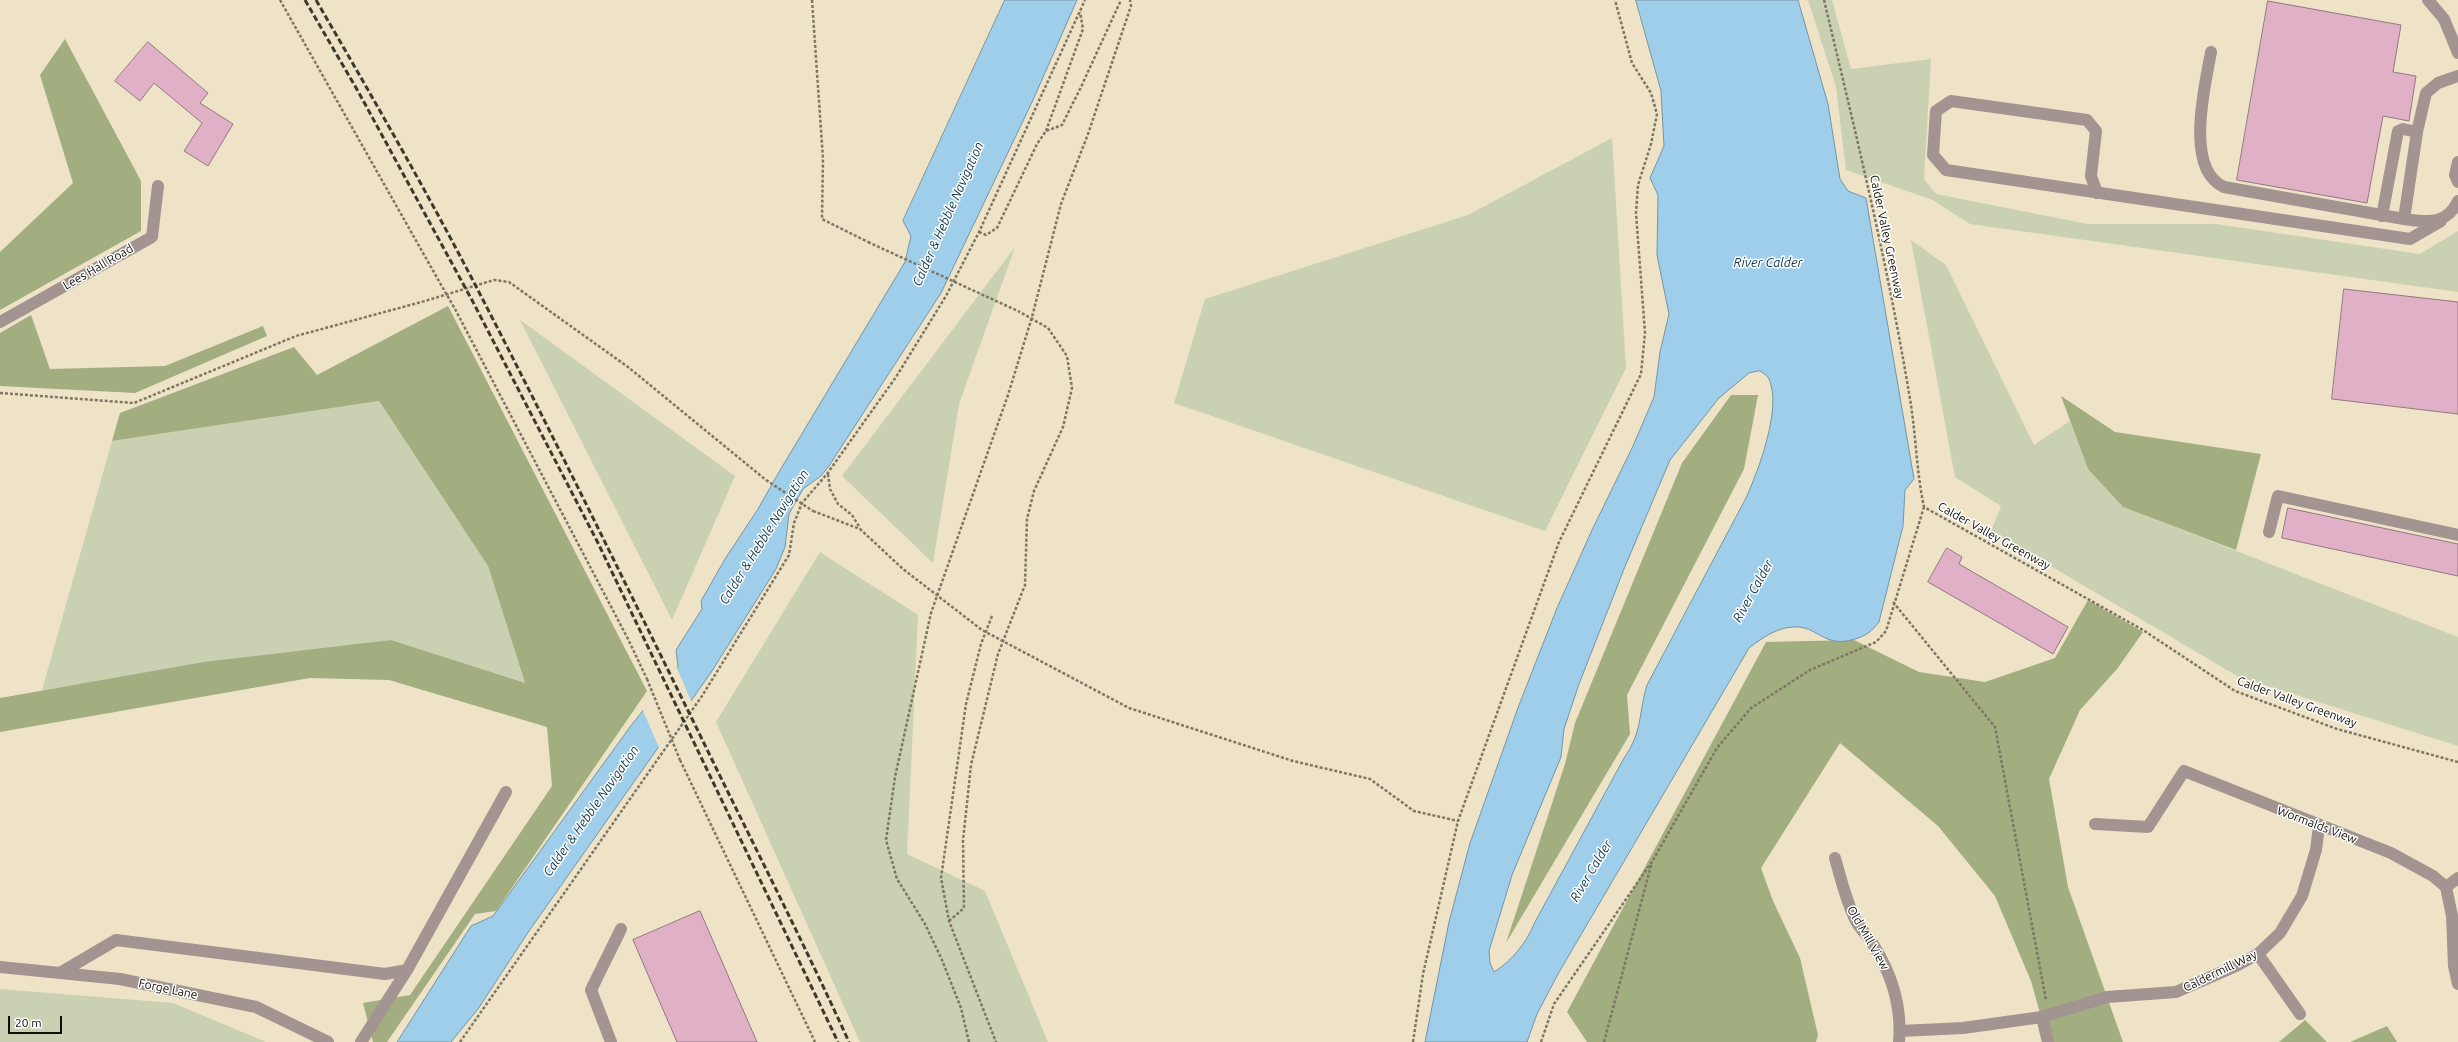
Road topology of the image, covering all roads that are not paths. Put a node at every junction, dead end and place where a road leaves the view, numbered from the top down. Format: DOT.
graph roads {
  1 [pos="2428,0"];
  2 [pos="2211,52"];
  3 [pos="2458,53"];
  4 [pos="2458,76"];
  5 [pos="2417,132"];
  6 [pos="2458,162"];
  7 [pos="2458,182"];
  8 [pos="158,186"];
  9 [pos="2097,192"];
  10 [pos="2458,201"];
  11 [pos="2382,216"];
  12 [pos="2404,219"];
  13 [pos="2441,221"];
  14 [pos="0,322"];
  15 [pos="2269,532"];
  16 [pos="2458,535"];
  17 [pos="506,792"];
  18 [pos="2095,824"];
  19 [pos="2319,826"];
  20 [pos="1835,858"];
  21 [pos="2458,878"];
  22 [pos="2446,887"];
  23 [pos="621,929"];
  24 [pos="2258,954"];
  25 [pos="0,967"];
  26 [pos="407,970"];
  27 [pos="60,973"];
  28 [pos="2458,984"];
  29 [pos="2300,1014"];
  30 [pos="2045,1016"];
  31 [pos="1900,1037"];
  32 [pos="328,1042"];
  33 [pos="361,1042"];
  34 [pos="611,1042"];
  35 [pos="2048,1042"];
  1 -- 3 [label="street"];
  2 -- 11 [label="street"];
  4 -- 5 [label="street"];
  5 -- 11 [label="street"];
  5 -- 12 [label="street"];
  6 -- 7 [label="street"];
  8 -- 14 [label="street, Lees Hall Road"];
  9 -- 9 [label="street"];
  9 -- 13 [label="street"];
  10 -- 13 [label="street"];
  11 -- 12 [label="street"];
  12 -- 13 [label="street"];
  15 -- 16 [label="street"];
  17 -- 26 [label="street"];
  18 -- 19 [label="street, Wormalds View"];
  19 -- 22 [label="street, Wormalds View"];
  19 -- 24 [label="street, Caldermill Way"];
  20 -- 31 [label="street, Old Mill View"];
  21 -- 22 [label="street"];
  22 -- 28 [label="street"];
  23 -- 34 [label="street"];
  24 -- 29 [label="street"];
  24 -- 30 [label="street, Caldermill Way"];
  25 -- 27 [label="street, Forge Lane"];
  26 -- 27 [label="street"];
  26 -- 33 [label="street"];
  27 -- 32 [label="street, Forge Lane"];
  30 -- 31 [label="street, Caldermill Way"];
  30 -- 35 [label="street"];
}
